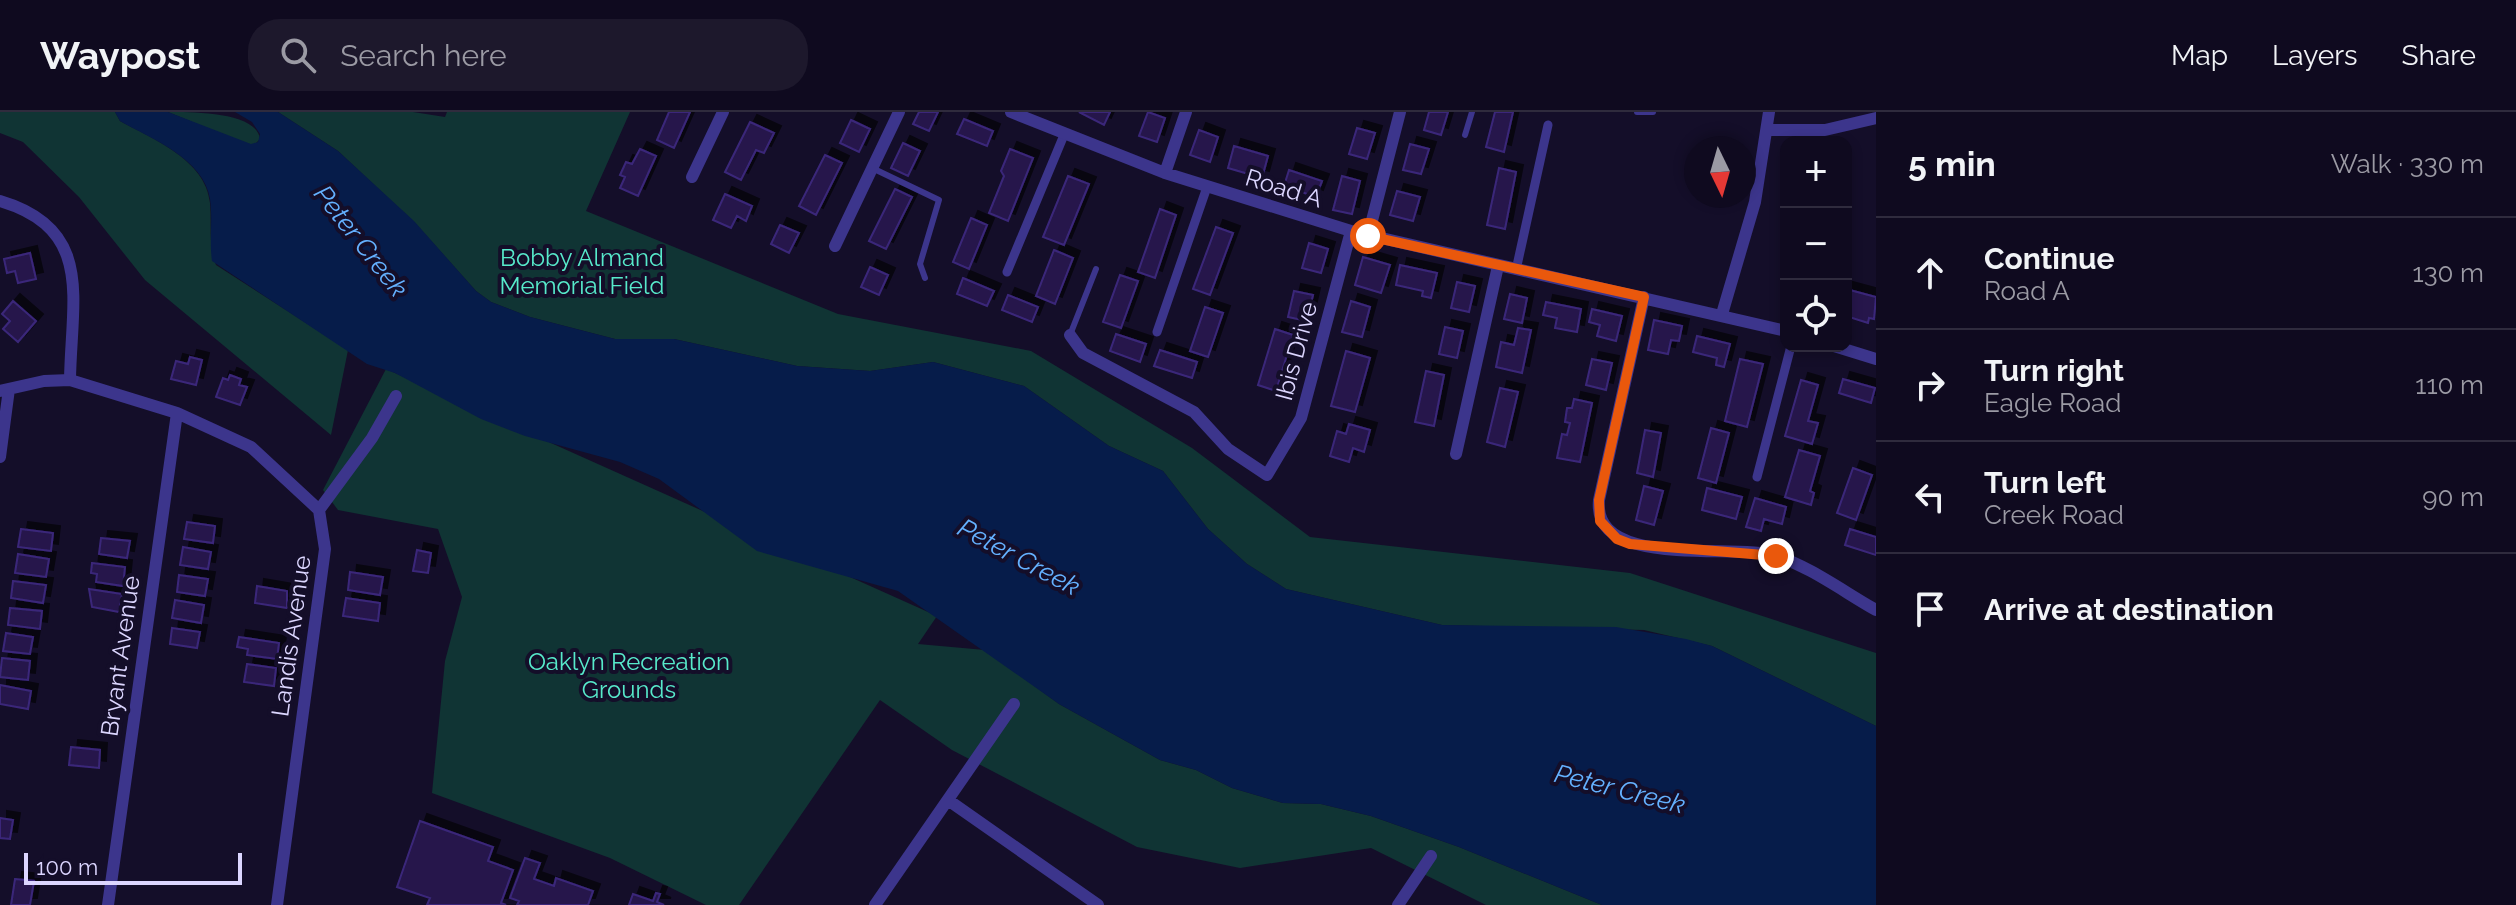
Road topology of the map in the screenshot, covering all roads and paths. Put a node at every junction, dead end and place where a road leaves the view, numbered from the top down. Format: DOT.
graph roads {
  1 [pos="723,112"];
  2 [pos="899,112"];
  3 [pos="1011,112"];
  4 [pos="1186,112"];
  5 [pos="1400,112"];
  6 [pos="1472,112"];
  7 [pos="1637,112"];
  8 [pos="1653,112"];
  9 [pos="1769,112"];
  10 [pos="1876,118"];
  11 [pos="1548,125"];
  12 [pos="1768,130"];
  13 [pos="1064,135"];
  14 [pos="1465,135"];
  15 [pos="872,168"];
  16 [pos="1165,173"];
  17 [pos="692,177"];
  18 [pos="1207,187"];
  19 [pos="0,201"];
  20 [pos="1351,231"];
  21 [pos="1368,236"];
  22 [pos="835,246"];
  23 [pos="1498,266"];
  24 [pos="1096,269"];
  25 [pos="1516,270"];
  26 [pos="1007,272"];
  27 [pos="925,278"];
  28 [pos="1644,297"];
  29 [pos="1722,314"];
  30 [pos="1780,329"];
  31 [pos="1157,332"];
  32 [pos="1070,335"];
  33 [pos="1789,352"];
  34 [pos="1852,352"];
  35 [pos="1876,359"];
  36 [pos="70,380"];
  37 [pos="5,390"];
  38 [pos="396,396"];
  39 [pos="177,413"];
  40 [pos="1456,454"];
  41 [pos="0,457"];
  42 [pos="1757,477"];
  43 [pos="319,510"];
  44 [pos="1876,610"];
  45 [pos="1014,704"];
  46 [pos="948,800"];
  47 [pos="1431,856"];
  48 [pos="108,905"];
  49 [pos="277,905"];
  50 [pos="875,905"];
  51 [pos="1098,905"];
  52 [pos="1398,905"];
  1 -- 17 [label="street"];
  2 -- 15 [label="street"];
  3 -- 13 [label="street, Road A"];
  4 -- 16 [label="street"];
  5 -- 21 [label="street"];
  6 -- 14 [label="lane"];
  7 -- 8 [label="lane"];
  9 -- 12 [label="street"];
  10 -- 12 [label="street"];
  11 -- 25 [label="street"];
  12 -- 29 [label="street"];
  13 -- 16 [label="street, Road A"];
  13 -- 26 [label="street"];
  15 -- 22 [label="street"];
  15 -- 27 [label="lane"];
  16 -- 18 [label="street, Road A"];
  18 -- 20 [label="street, Road A"];
  18 -- 31 [label="street"];
  19 -- 36 [label="street"];
  20 -- 21 [label="street, Road A"];
  20 -- 32 [label="street, Ibis Drive"];
  21 -- 23 [label="street, Road A"];
  23 -- 25 [label="street, Road A"];
  23 -- 40 [label="street"];
  24 -- 32 [label="lane"];
  25 -- 28 [label="street, Road A"];
  28 -- 29 [label="street, Road A"];
  28 -- 44 [label="street"];
  29 -- 30 [label="street, Road A"];
  33 -- 42 [label="street"];
  34 -- 35 [label="street"];
  36 -- 37 [label="street"];
  36 -- 39 [label="street"];
  37 -- 41 [label="street"];
  38 -- 43 [label="street"];
  39 -- 43 [label="street"];
  39 -- 48 [label="street, Bryant Avenue"];
  43 -- 49 [label="street, Landis Avenue"];
  45 -- 46 [label="street"];
  46 -- 50 [label="street"];
  46 -- 51 [label="street"];
  47 -- 52 [label="street"];
}
